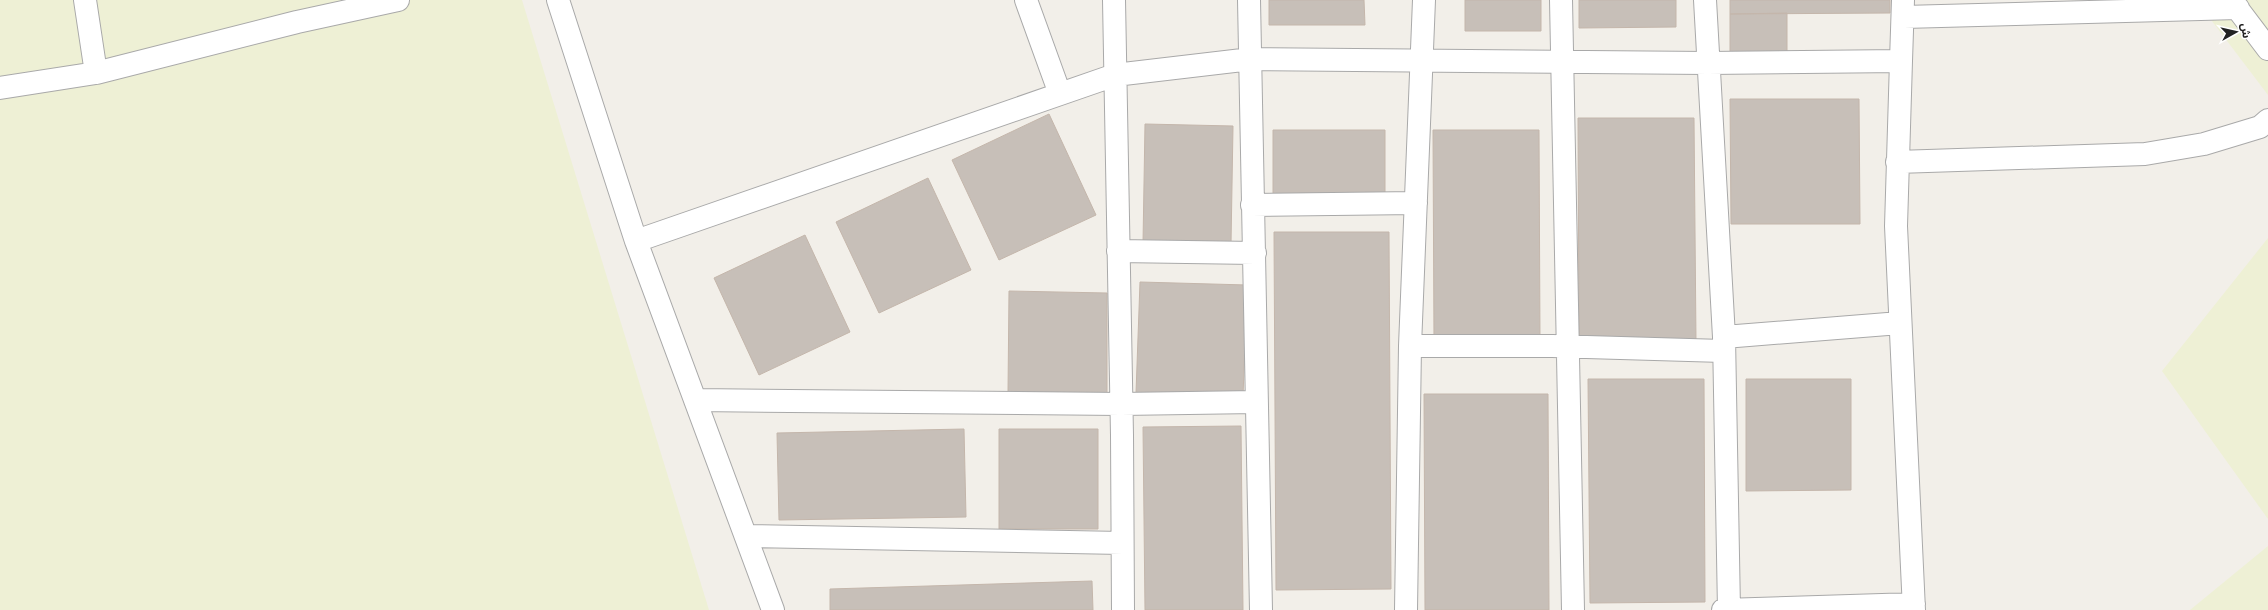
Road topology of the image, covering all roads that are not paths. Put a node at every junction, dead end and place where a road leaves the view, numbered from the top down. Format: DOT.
graph roads {
  1 [pos="85,0"];
  2 [pos="398,0"];
  3 [pos="558,0"];
  4 [pos="1026,0"];
  5 [pos="1114,0"];
  6 [pos="1249,0"];
  7 [pos="1424,0"];
  8 [pos="1561,0"];
  9 [pos="1705,0"];
  10 [pos="2235,4"];
  11 [pos="1903,9"];
  12 [pos="2268,49"];
  13 [pos="1251,59"];
  14 [pos="1422,60"];
  15 [pos="1562,61"];
  16 [pos="1901,61"];
  17 [pos="1708,63"];
  18 [pos="96,73"];
  19 [pos="1115,75"];
  20 [pos="0,88"];
  21 [pos="1060,94"];
  22 [pos="2268,120"];
  23 [pos="1896,162"];
  24 [pos="1416,202"];
  25 [pos="1252,205"];
  26 [pos="636,241"];
  27 [pos="1118,251"];
  28 [pos="1255,253"];
  29 [pos="1900,323"];
  30 [pos="1723,344"];
  31 [pos="1410,346"];
  32 [pos="1569,347"];
  33 [pos="695,400"];
  34 [pos="1256,402"];
  35 [pos="1121,404"];
  36 [pos="746,536"];
  37 [pos="1122,543"];
  38 [pos="1914,607"];
  39 [pos="773,610"];
  40 [pos="1122,610"];
  41 [pos="1261,610"];
  42 [pos="1406,610"];
  43 [pos="1573,610"];
  44 [pos="1723,610"];
  45 [pos="1729,610"];
  1 -- 18 [label="street"];
  2 -- 18 [label="street"];
  3 -- 26 [label="street"];
  4 -- 21 [label="street"];
  5 -- 19 [label="street"];
  6 -- 13 [label="street"];
  7 -- 14 [label="street"];
  8 -- 15 [label="street"];
  9 -- 17 [label="street"];
  10 -- 11 [label="street"];
  10 -- 12 [label="street"];
  11 -- 16 [label="street"];
  13 -- 14 [label="street"];
  13 -- 19 [label="street"];
  13 -- 25 [label="street"];
  14 -- 15 [label="street"];
  14 -- 24 [label="street"];
  15 -- 17 [label="street"];
  15 -- 32 [label="street"];
  16 -- 17 [label="street"];
  16 -- 23 [label="street"];
  17 -- 30 [label="street"];
  18 -- 20 [label="street"];
  19 -- 21 [label="street"];
  19 -- 27 [label="street"];
  21 -- 26 [label="street"];
  22 -- 23 [label="street"];
  23 -- 29 [label="street"];
  24 -- 25 [label="street"];
  24 -- 31 [label="street"];
  25 -- 28 [label="street"];
  26 -- 33 [label="street"];
  27 -- 28 [label="street"];
  27 -- 35 [label="street"];
  28 -- 34 [label="street"];
  29 -- 30 [label="street"];
  29 -- 38 [label="street"];
  30 -- 32 [label="street"];
  30 -- 45 [label="street"];
  31 -- 32 [label="street"];
  31 -- 42 [label="street"];
  32 -- 43 [label="street"];
  33 -- 35 [label="street"];
  33 -- 36 [label="street"];
  34 -- 35 [label="street"];
  34 -- 41 [label="street"];
  35 -- 37 [label="street"];
  36 -- 37 [label="street"];
  36 -- 39 [label="street"];
  37 -- 40 [label="street"];
  38 -- 45 [label="street"];
  44 -- 45 [label="street"];
}
